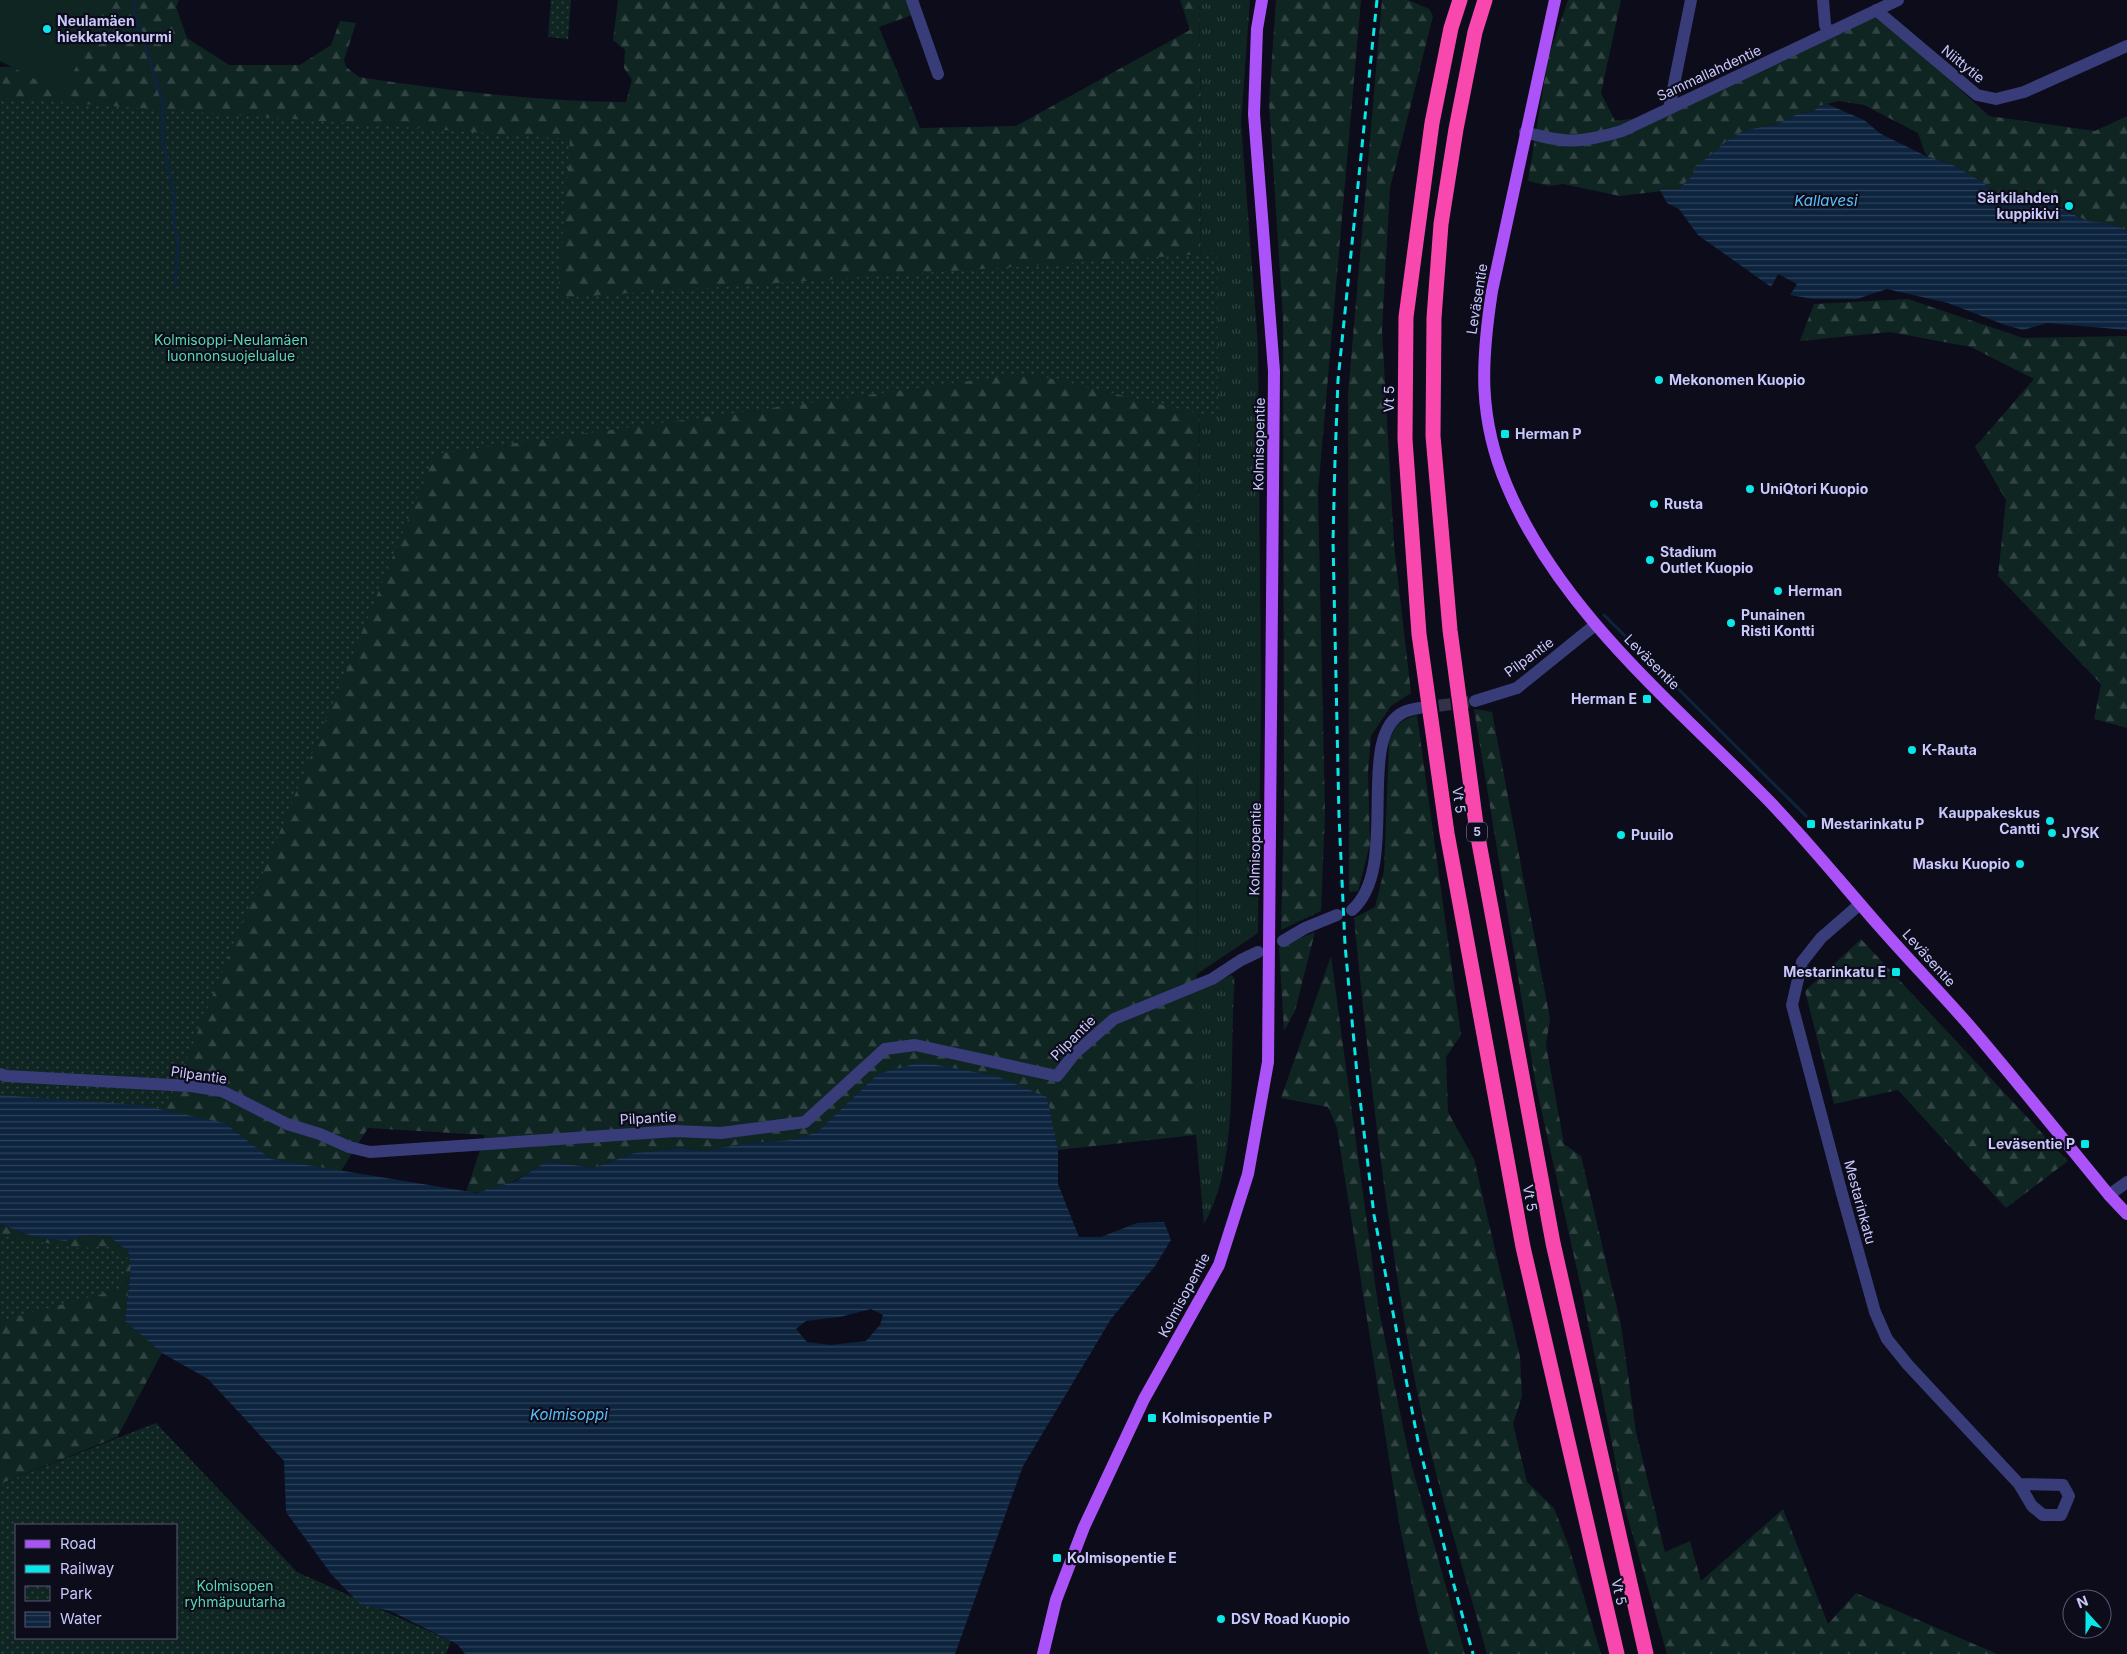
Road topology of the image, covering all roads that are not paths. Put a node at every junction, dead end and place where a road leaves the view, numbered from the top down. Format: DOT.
graph roads {
  1 [pos="912,0"];
  2 [pos="1262,0"];
  3 [pos="1460,0"];
  4 [pos="1485,0"];
  5 [pos="1555,0"];
  6 [pos="1691,0"];
  7 [pos="1823,0"];
  8 [pos="1898,0"];
  9 [pos="1876,10"];
  10 [pos="1828,33"];
  11 [pos="2127,46"];
  12 [pos="938,74"];
  13 [pos="1669,109"];
  14 [pos="1525,132"];
  15 [pos="1596,625"];
  16 [pos="1475,700"];
  17 [pos="1419,708"];
  18 [pos="1860,904"];
  19 [pos="1352,910"];
  20 [pos="1337,915"];
  21 [pos="1283,941"];
  22 [pos="1258,952"];
  23 [pos="0,1074"];
  24 [pos="2127,1182"];
  25 [pos="2109,1195"];
  26 [pos="2127,1214"];
  27 [pos="2019,1484"];
  28 [pos="1043,1654"];
  29 [pos="1617,1654"];
  30 [pos="1646,1654"];
  1 -- 12 [label="street"];
  2 -- 28 [label="main road, Kolmisopentie"];
  3 -- 29 [label="highway, Vt 5 / 5"];
  4 -- 30 [label="highway, Vt 5 / 5"];
  5 -- 14 [label="main road, Leväsentie"];
  6 -- 13 [label="street"];
  7 -- 10 [label="street"];
  8 -- 9 [label="street, Sammallahdentie"];
  9 -- 10 [label="street, Sammallahdentie"];
  9 -- 11 [label="street, Niittytie"];
  10 -- 13 [label="street, Sammallahdentie"];
  13 -- 14 [label="street, Sammallahdentie"];
  14 -- 15 [label="main road, Leväsentie"];
  15 -- 16 [label="street, Pilpantie"];
  15 -- 18 [label="main road, Leväsentie"];
  17 -- 19 [label="street"];
  18 -- 25 [label="main road, Leväsentie"];
  18 -- 27 [label="street, Mestarinkatu"];
  20 -- 21 [label="street"];
  22 -- 23 [label="street, Pilpantie"];
  24 -- 25 [label="street"];
  25 -- 26 [label="main road, Leväsentie"];
}
